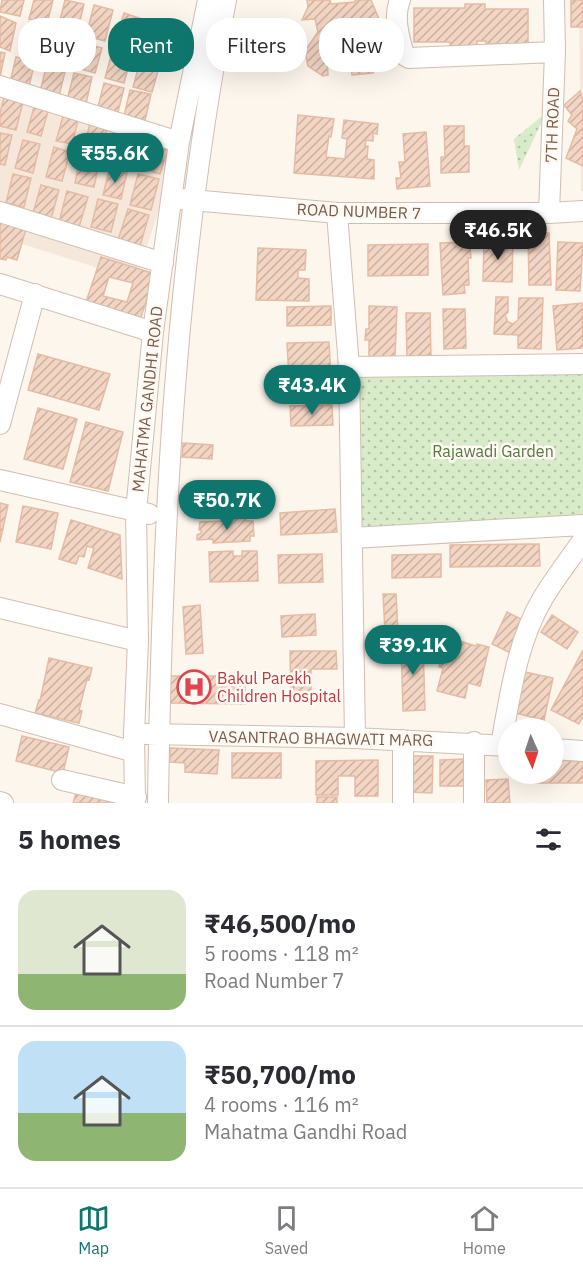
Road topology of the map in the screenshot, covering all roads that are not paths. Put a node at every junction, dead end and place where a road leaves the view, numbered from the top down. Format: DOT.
graph roads {
  1 [pos="208,0"];
  2 [pos="225,0"];
  3 [pos="400,0"];
  4 [pos="554,0"];
  5 [pos="555,52"];
  6 [pos="0,86"];
  7 [pos="179,142"];
  8 [pos="172,198"];
  9 [pos="195,201"];
  10 [pos="583,211"];
  11 [pos="0,212"];
  12 [pos="337,213"];
  13 [pos="549,213"];
  14 [pos="163,263"];
  15 [pos="0,284"];
  16 [pos="35,294"];
  17 [pos="153,332"];
  18 [pos="583,364"];
  19 [pos="349,367"];
  20 [pos="4,395"];
  21 [pos="0,424"];
  22 [pos="0,480"];
  23 [pos="136,512"];
  24 [pos="166,516"];
  25 [pos="583,525"];
  26 [pos="352,538"];
  27 [pos="583,540"];
  28 [pos="137,600"];
  29 [pos="163,600"];
  30 [pos="0,608"];
  31 [pos="138,641"];
  32 [pos="0,714"];
  33 [pos="508,718"];
  34 [pos="159,735"];
  35 [pos="355,738"];
  36 [pos="403,740"];
  37 [pos="474,742"];
  38 [pos="134,743"];
  39 [pos="498,744"];
  40 [pos="564,750"];
  41 [pos="583,752"];
  42 [pos="62,780"];
  43 [pos="136,800"];
  44 [pos="158,803"];
  45 [pos="403,803"];
  46 [pos="474,803"];
  1 -- 7 [label="street, MAHATMA GANDHI ROAD"];
  2 -- 9 [label="street, MAHATMA GANDHI ROAD"];
  3 -- 5 [label="street"];
  4 -- 5 [label="street, 7TH ROAD"];
  5 -- 13 [label="street, 7TH ROAD"];
  6 -- 7 [label="street"];
  7 -- 8 [label="street, MAHATMA GANDHI ROAD"];
  8 -- 9 [label="street, ROAD NUMBER 7"];
  8 -- 14 [label="street, MAHATMA GANDHI ROAD"];
  9 -- 12 [label="street, ROAD NUMBER 7"];
  9 -- 24 [label="street, MAHATMA GANDHI ROAD"];
  10 -- 13 [label="street, ROAD NUMBER 7"];
  11 -- 14 [label="street"];
  12 -- 13 [label="street, ROAD NUMBER 7"];
  12 -- 19 [label="street"];
  14 -- 17 [label="street, MAHATMA GANDHI ROAD"];
  15 -- 16 [label="street"];
  16 -- 17 [label="street"];
  16 -- 20 [label="street"];
  17 -- 23 [label="street, MAHATMA GANDHI ROAD"];
  18 -- 19 [label="street"];
  19 -- 26 [label="street"];
  20 -- 21 [label="street"];
  22 -- 23 [label="street"];
  23 -- 24 [label="street"];
  23 -- 28 [label="street, MAHATMA GANDHI ROAD"];
  24 -- 29 [label="street, MAHATMA GANDHI ROAD"];
  25 -- 26 [label="street"];
  26 -- 35 [label="street"];
  27 -- 33 [label="street"];
  28 -- 29 [label="street"];
  28 -- 31 [label="street, MAHATMA GANDHI ROAD"];
  29 -- 34 [label="street, MAHATMA GANDHI ROAD"];
  30 -- 31 [label="street"];
  31 -- 38 [label="street, MAHATMA GANDHI ROAD"];
  32 -- 38 [label="street, VASANTRAO BHAGWATI MARG"];
  34 -- 35 [label="street, VASANTRAO BHAGWATI MARG"];
  34 -- 38 [label="street, VASANTRAO BHAGWATI MARG"];
  34 -- 44 [label="street, MAHATMA GANDHI ROAD"];
  35 -- 36 [label="street, VASANTRAO BHAGWATI MARG"];
  36 -- 37 [label="street, VASANTRAO BHAGWATI MARG"];
  36 -- 45 [label="street"];
  37 -- 39 [label="street, VASANTRAO BHAGWATI MARG"];
  37 -- 46 [label="street"];
  38 -- 43 [label="street, MAHATMA GANDHI ROAD"];
  40 -- 41 [label="street"];
  42 -- 43 [label="street"];
}
